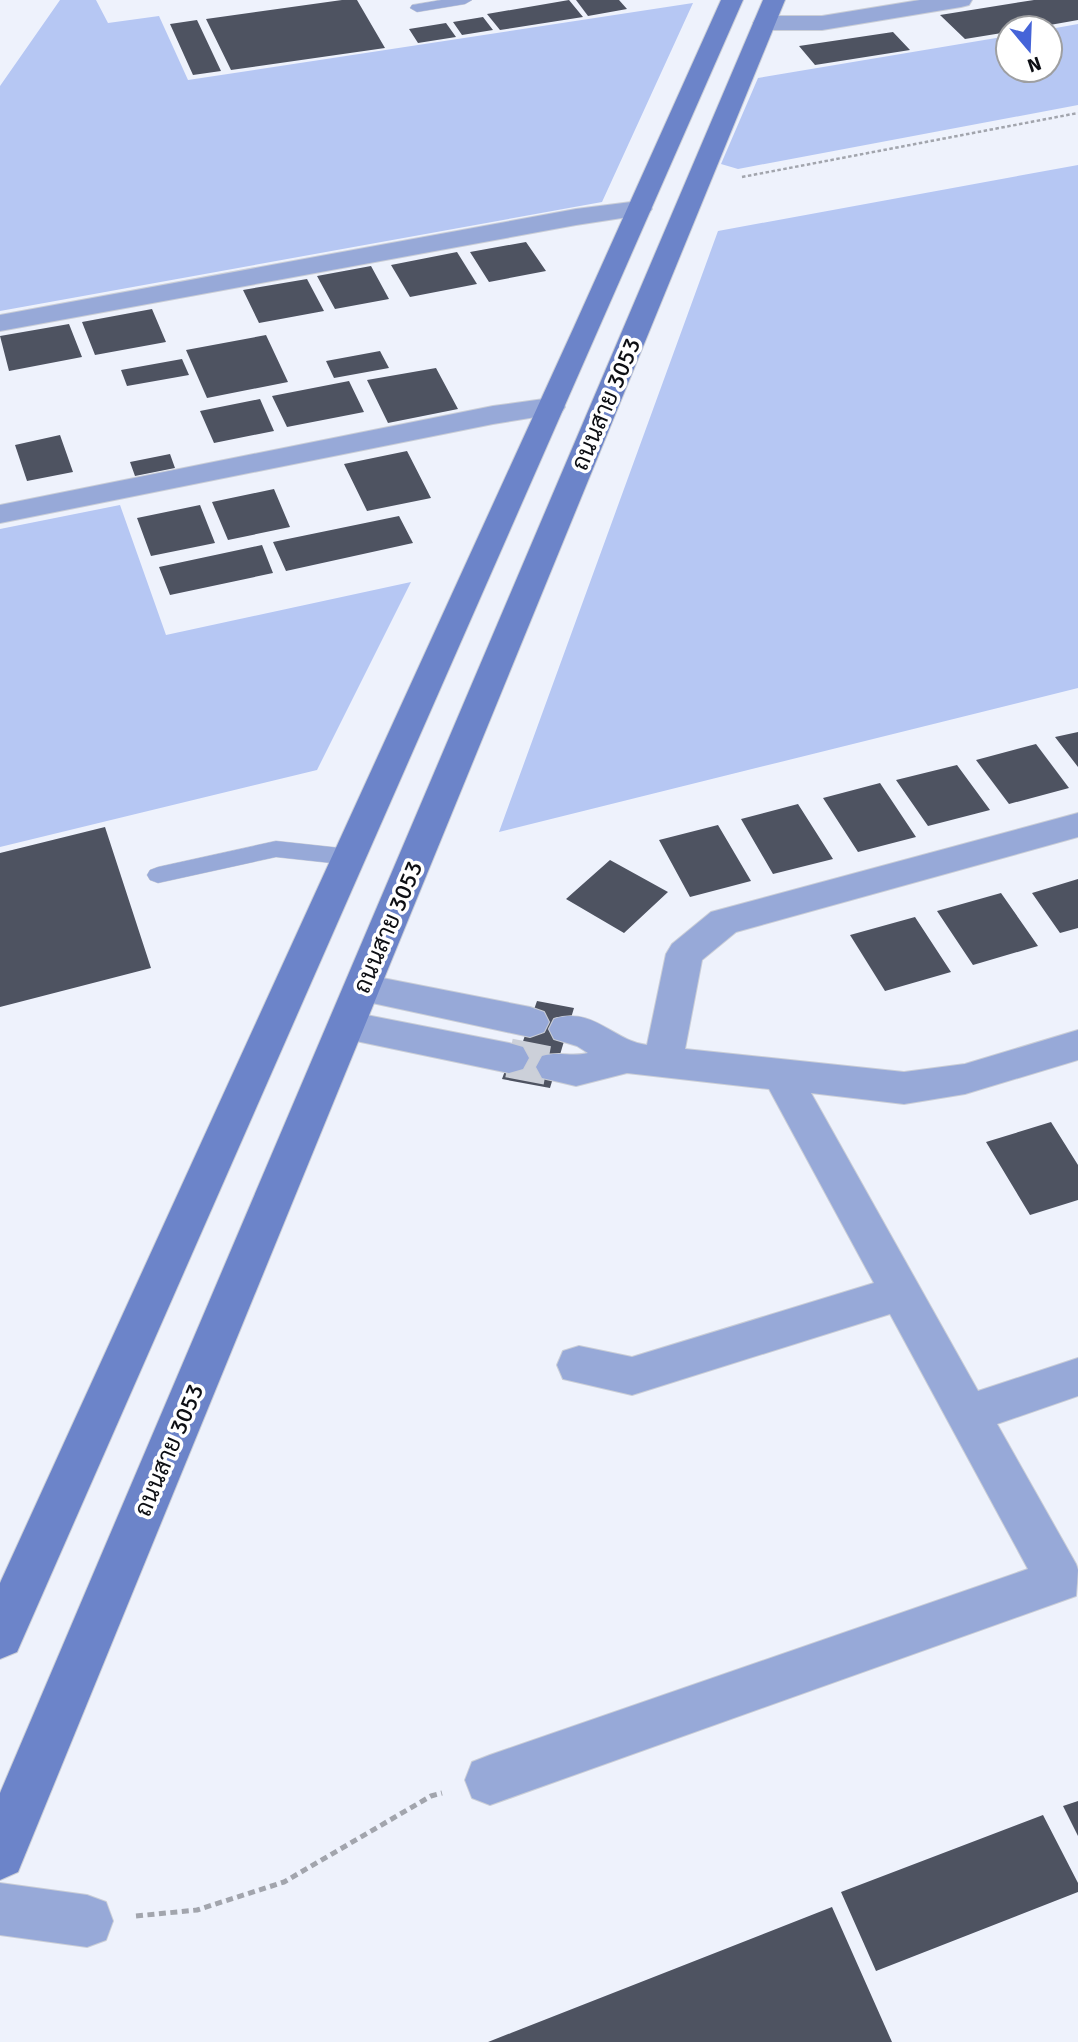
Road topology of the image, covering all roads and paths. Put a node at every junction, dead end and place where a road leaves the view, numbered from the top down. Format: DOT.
graph roads {
  1 [pos="465,0"];
  2 [pos="732,0"];
  3 [pos="961,0"];
  4 [pos="417,8"];
  5 [pos="769,11"];
  6 [pos="1078,113"];
  7 [pos="698,185"];
  8 [pos="639,209"];
  9 [pos="0,323"];
  10 [pos="551,407"];
  11 [pos="0,514"];
  12 [pos="1078,825"];
  13 [pos="350,857"];
  14 [pos="158,874"];
  15 [pos="362,988"];
  16 [pos="530,1022"];
  17 [pos="346,1026"];
  18 [pos="568,1029"];
  19 [pos="1078,1045"];
  20 [pos="509,1058"];
  21 [pos="645,1060"];
  22 [pos="556,1067"];
  23 [pos="781,1075"];
  24 [pos="901,1293"];
  25 [pos="579,1365"];
  26 [pos="1078,1377"];
  27 [pos="968,1414"];
  28 [pos="0,1636"];
  29 [pos="490,1780"];
  30 [pos="0,1854"];
  31 [pos="0,1909"];
  32 [pos="87,1921"];
  1 -- 4 [label="lane"];
  2 -- 8 [label="main road, ถนนสาย 3053"];
  3 -- 5 [label="street"];
  5 -- 7 [label="main road, ถนนสาย 3053"];
  6 -- 7 [label="path"];
  7 -- 15 [label="main road, ถนนสาย 3053"];
  8 -- 9 [label="street"];
  8 -- 10 [label="main road, ถนนสาย 3053"];
  10 -- 11 [label="street"];
  10 -- 13 [label="main road, ถนนสาย 3053"];
  12 -- 21 [label="street"];
  13 -- 14 [label="lane"];
  13 -- 28 [label="main road, ถนนสาย 3053"];
  15 -- 16 [label="street"];
  15 -- 17 [label="main road, ถนนสาย 3053"];
  17 -- 20 [label="street"];
  17 -- 30 [label="main road, ถนนสาย 3053"];
  18 -- 21 [label="street"];
  19 -- 23 [label="street"];
  21 -- 22 [label="street"];
  21 -- 23 [label="street"];
  23 -- 24 [label="street"];
  24 -- 25 [label="street"];
  24 -- 27 [label="street"];
  26 -- 27 [label="street"];
  27 -- 29 [label="street"];
  29 -- 32 [label="path"];
  31 -- 32 [label="street"];
}
